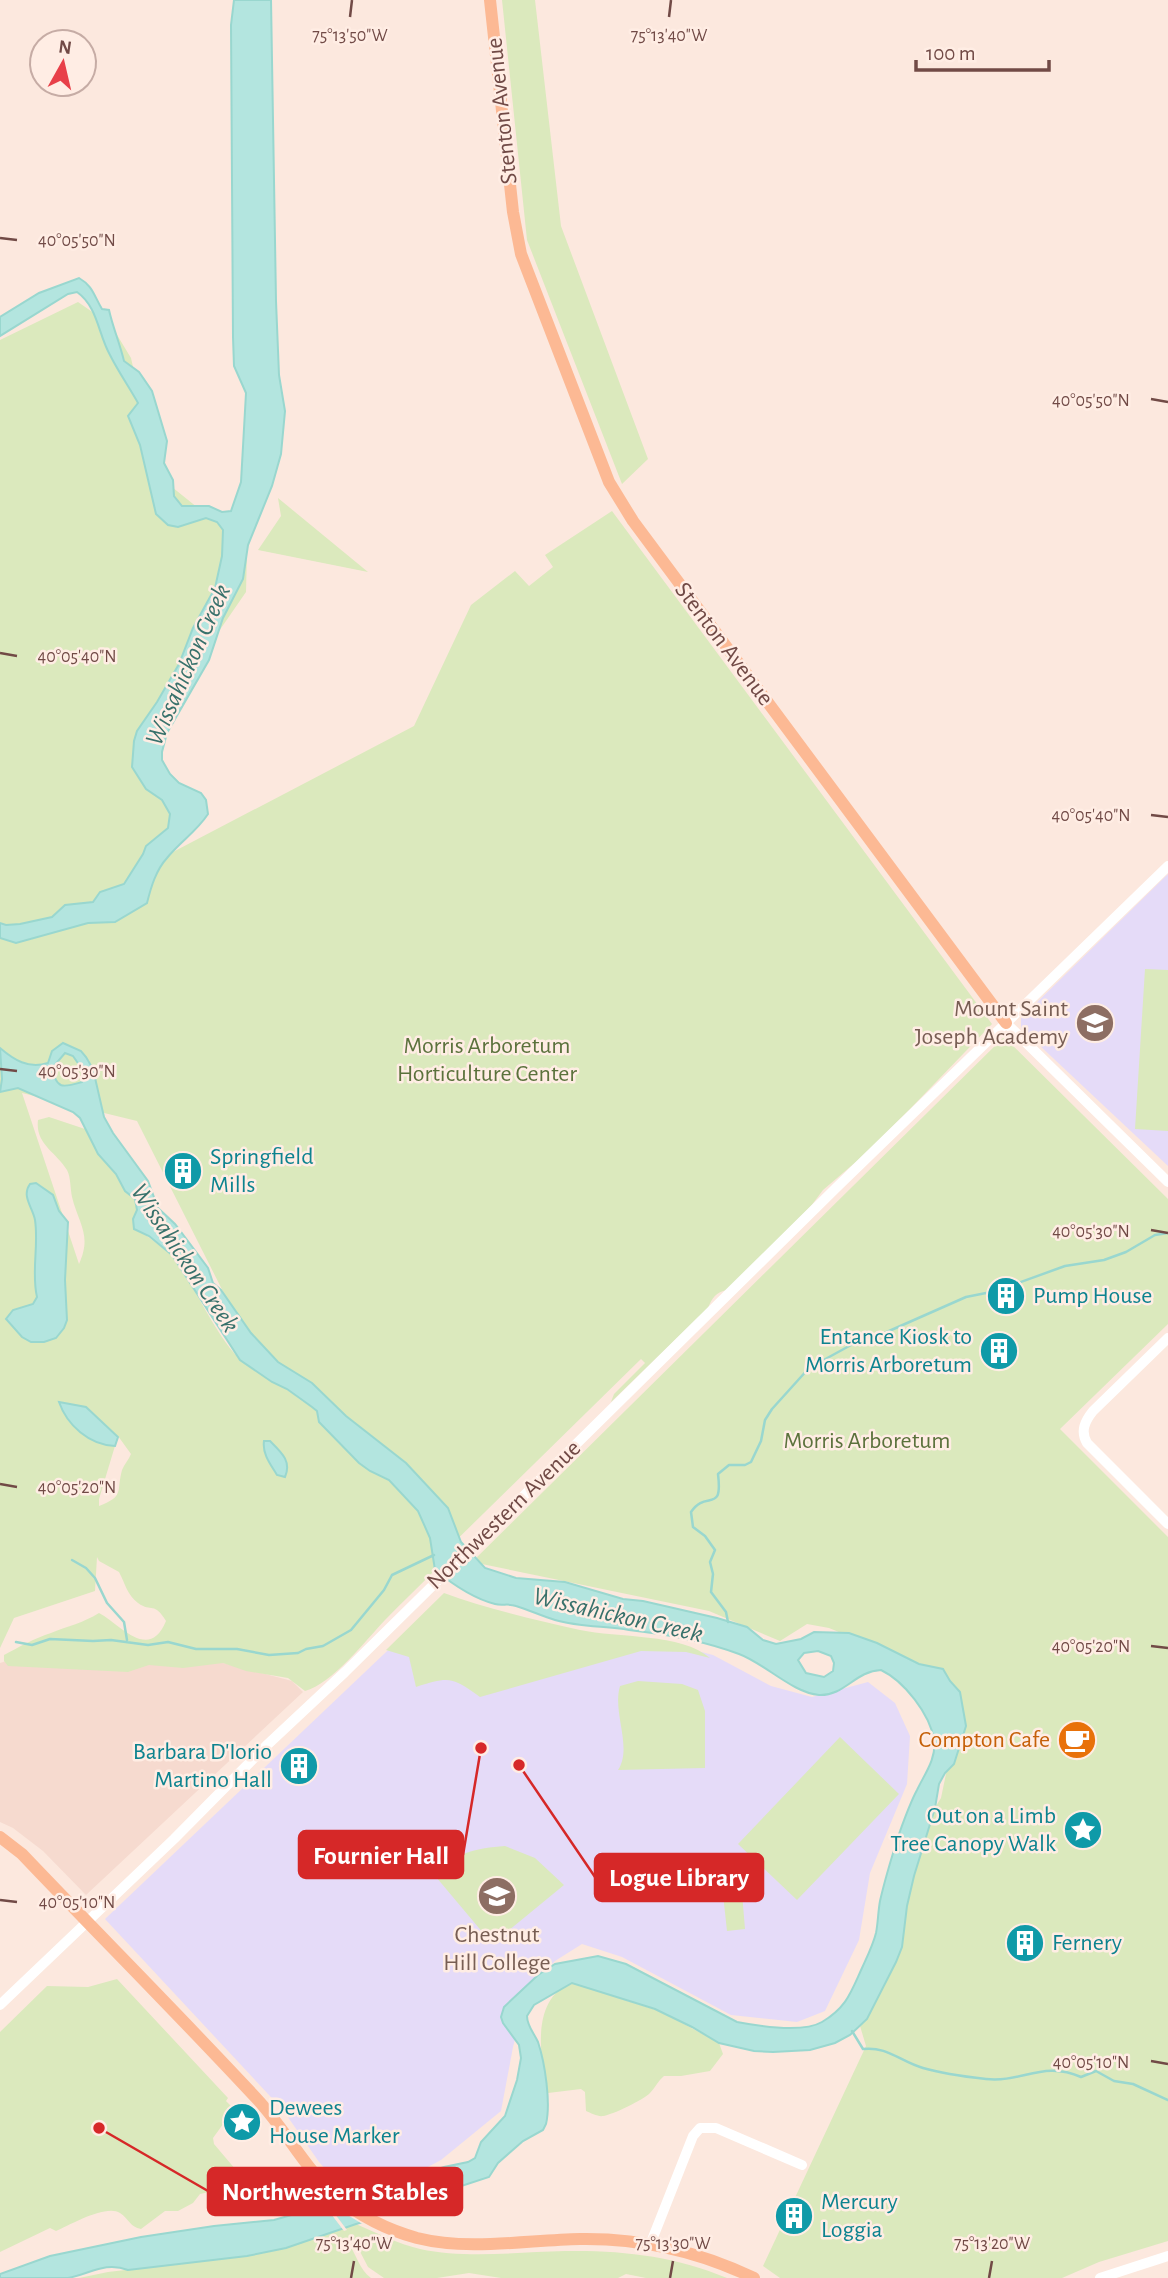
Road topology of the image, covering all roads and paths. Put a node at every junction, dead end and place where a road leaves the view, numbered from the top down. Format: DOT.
graph roads {
  1 [pos="490,0"];
  2 [pos="1168,866"];
  3 [pos="1006,1023"];
  4 [pos="1168,1182"];
  5 [pos="1168,1338"];
  6 [pos="1168,1524"];
  7 [pos="0,1837"];
  8 [pos="88,1922"];
  9 [pos="0,2005"];
  10 [pos="802,2165"];
  11 [pos="650,2245"];
  12 [pos="1168,2256"];
  13 [pos="754,2278"];
  14 [pos="1100,2278"];
  1 -- 3 [label="main road, Stenton Avenue"];
  2 -- 3 [label="street, Northwestern Avenue"];
  3 -- 4 [label="street, Stenton Avenue"];
  3 -- 8 [label="street, Northwestern Avenue"];
  5 -- 6 [label="street"];
  7 -- 8 [label="main road"];
  8 -- 9 [label="street, Northwestern Avenue"];
  8 -- 11 [label="main road"];
  10 -- 11 [label="street"];
  11 -- 13 [label="main road"];
  12 -- 14 [label="street"];
}
